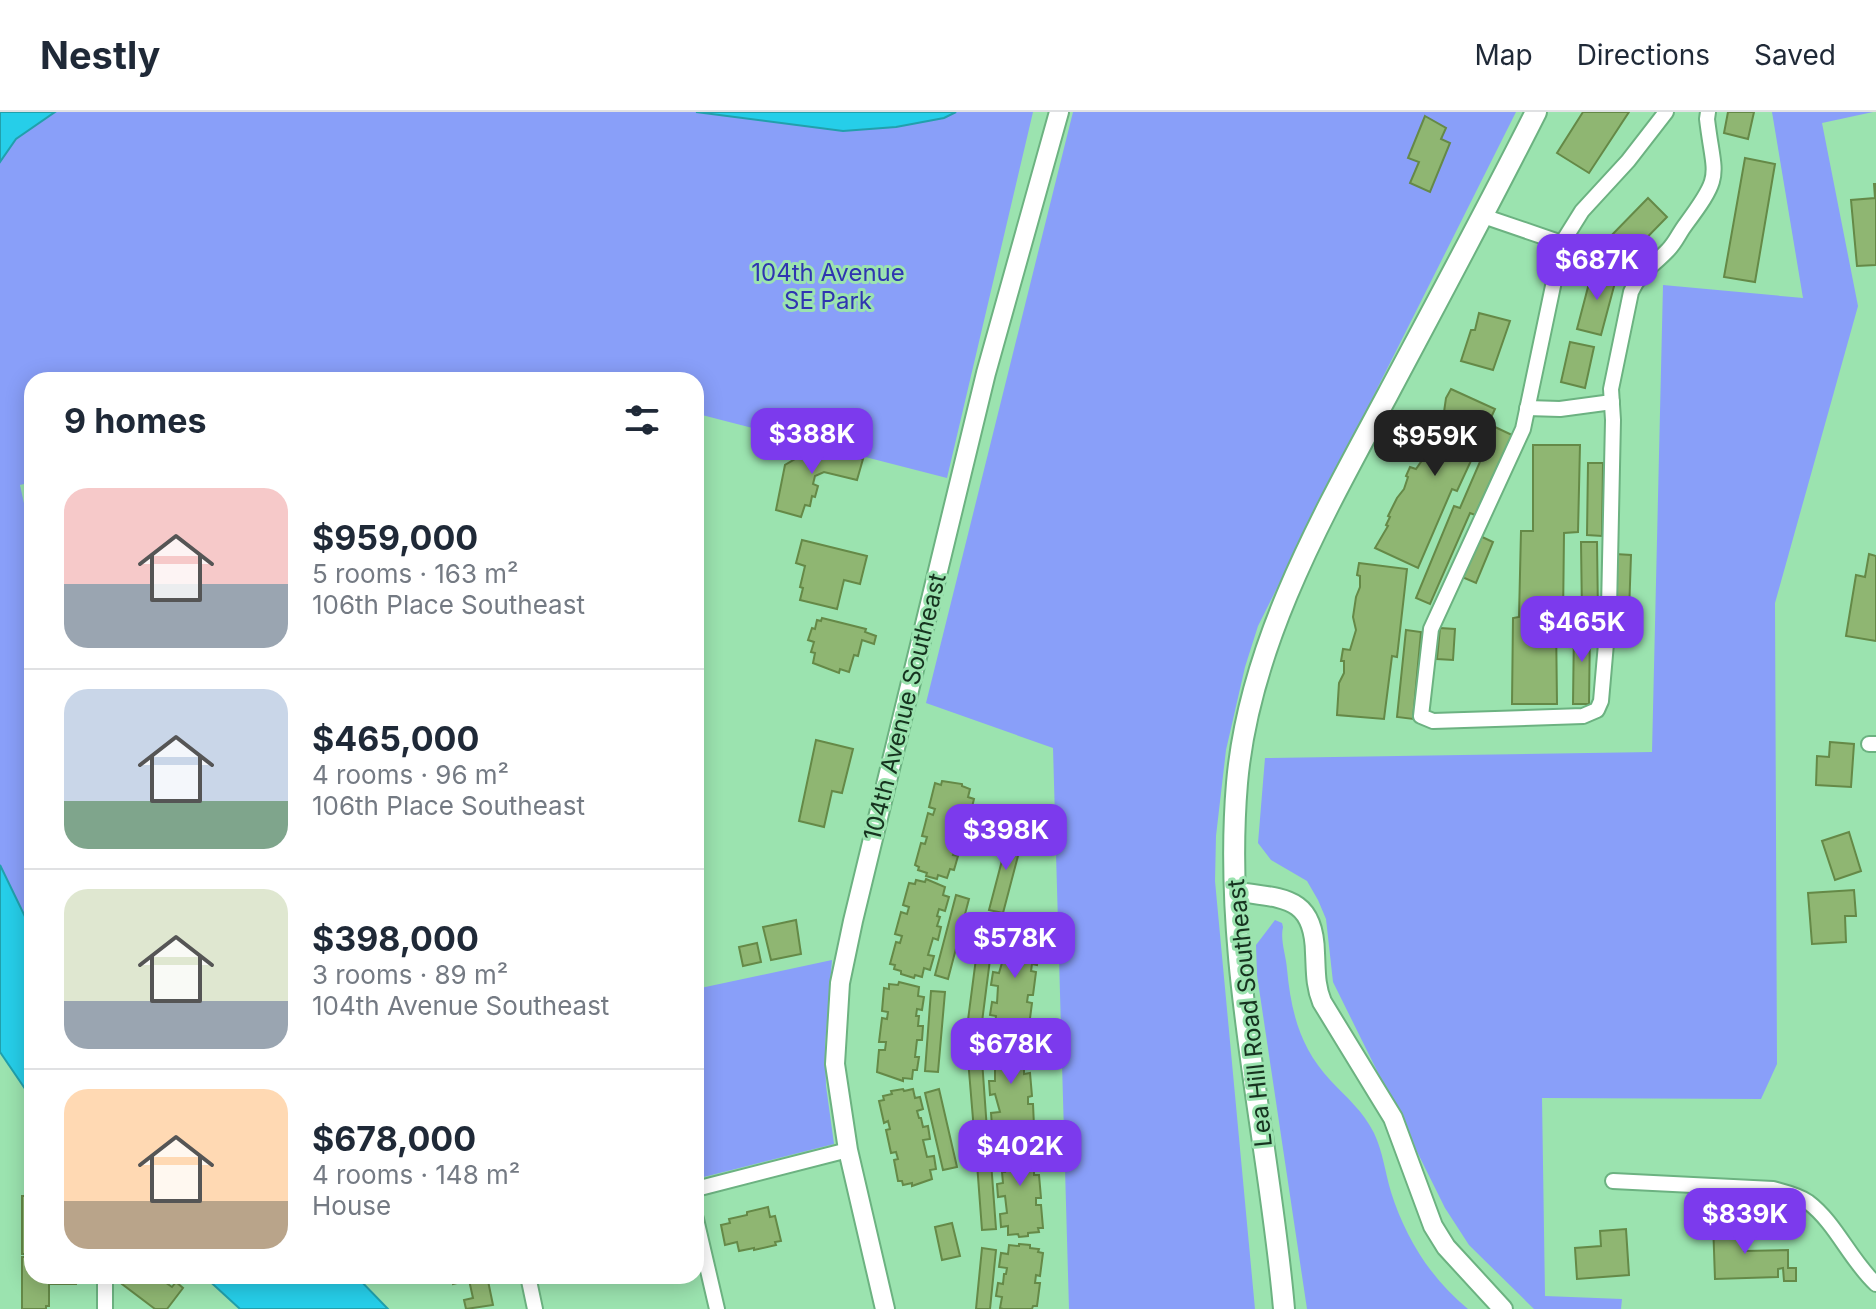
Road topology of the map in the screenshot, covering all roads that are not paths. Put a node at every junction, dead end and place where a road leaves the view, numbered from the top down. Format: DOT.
graph roads {
  1 [pos="1059,112"];
  2 [pos="1536,112"];
  3 [pos="1666,112"];
  4 [pos="1708,112"];
  5 [pos="1483,216"];
  6 [pos="1562,243"];
  7 [pos="1612,402"];
  8 [pos="1527,408"];
  9 [pos="1234,891"];
  10 [pos="848,1150"];
  11 [pos="1613,1181"];
  12 [pos="704,1187"];
  13 [pos="704,1253"];
  14 [pos="105,1284"];
  15 [pos="530,1284"];
  16 [pos="1876,1284"];
  17 [pos="105,1309"];
  18 [pos="535,1309"];
  19 [pos="717,1309"];
  20 [pos="885,1309"];
  21 [pos="1284,1309"];
  22 [pos="1503,1309"];
  1 -- 10 [label="street, 104th Avenue Southeast"];
  2 -- 5 [label="main road, Lea Hill Road Southeast"];
  3 -- 6 [label="street"];
  4 -- 7 [label="street"];
  5 -- 6 [label="street"];
  5 -- 9 [label="main road, Lea Hill Road Southeast"];
  6 -- 8 [label="street"];
  7 -- 8 [label="street"];
  7 -- 8 [label="street"];
  9 -- 21 [label="main road, Lea Hill Road Southeast"];
  9 -- 22 [label="street"];
  10 -- 12 [label="street"];
  10 -- 20 [label="street, 104th Avenue Southeast"];
  11 -- 16 [label="street"];
  13 -- 19 [label="street"];
  14 -- 17 [label="street"];
  15 -- 18 [label="street"];
}
